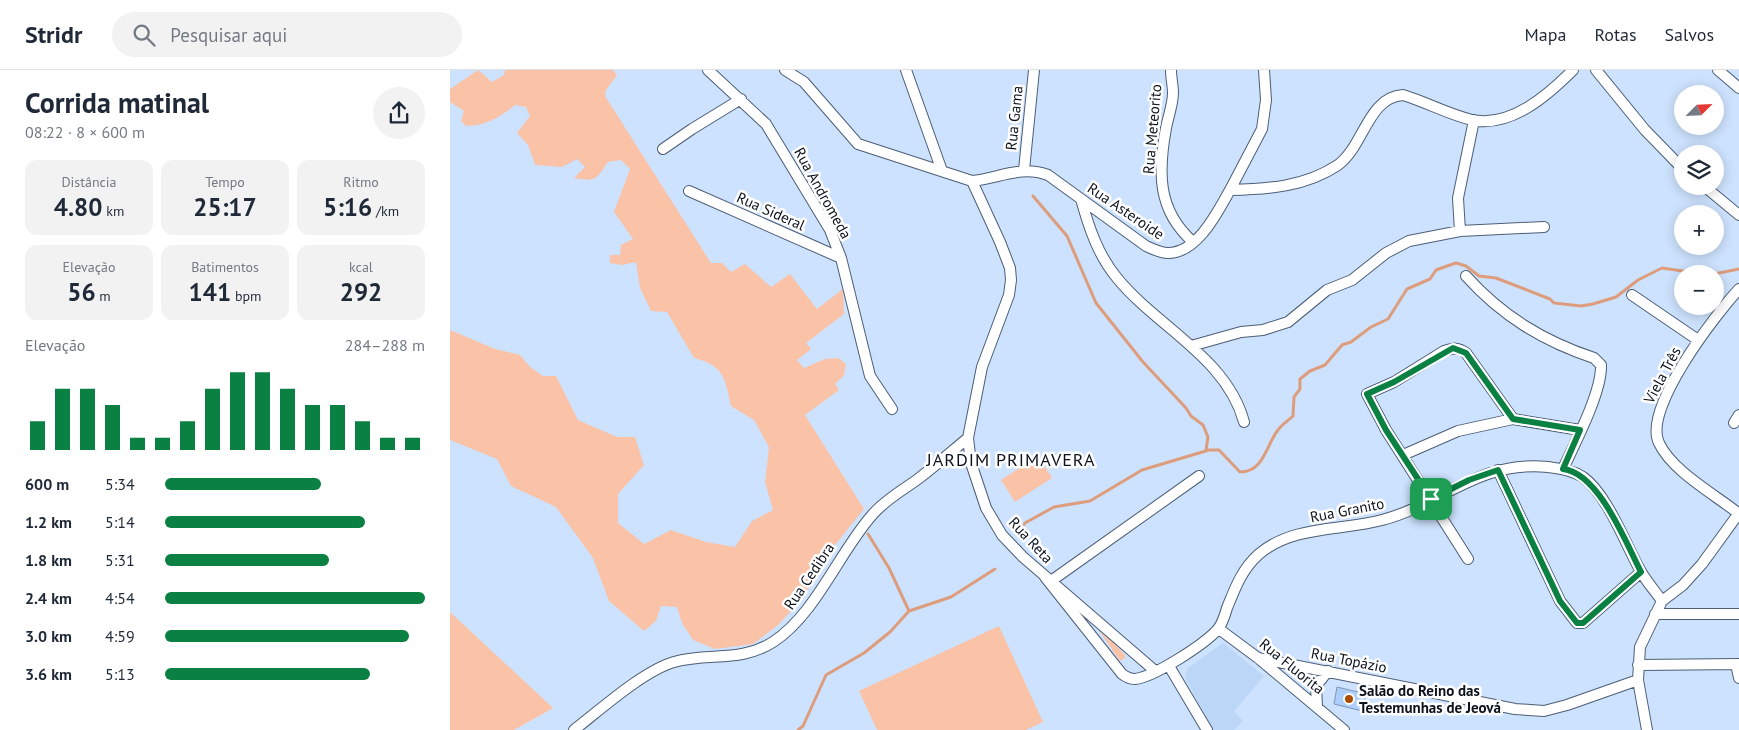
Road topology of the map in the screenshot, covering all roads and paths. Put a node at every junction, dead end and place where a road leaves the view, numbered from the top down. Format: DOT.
graph roads {
  1 [pos="708,70"];
  2 [pos="785,70"];
  3 [pos="906,70"];
  4 [pos="1034,70"];
  5 [pos="1171,70"];
  6 [pos="1264,70"];
  7 [pos="1573,70"];
  8 [pos="1596,70"];
  9 [pos="1718,70"];
  10 [pos="1739,88"];
  11 [pos="741,99"];
  12 [pos="1474,120"];
  13 [pos="663,150"];
  14 [pos="1674,160"];
  15 [pos="1024,170"];
  16 [pos="942,171"];
  17 [pos="972,181"];
  18 [pos="1230,190"];
  19 [pos="689,191"];
  20 [pos="1715,195"];
  21 [pos="1081,199"];
  22 [pos="1739,215"];
  23 [pos="1544,227"];
  24 [pos="1460,231"];
  25 [pos="1193,242"];
  26 [pos="841,258"];
  27 [pos="1466,276"];
  28 [pos="1739,289"];
  29 [pos="1632,295"];
  30 [pos="1698,340"];
  31 [pos="1191,346"];
  32 [pos="892,409"];
  33 [pos="1513,419"];
  34 [pos="1244,422"];
  35 [pos="1580,430"];
  36 [pos="968,438"];
  37 [pos="1403,456"];
  38 [pos="1563,469"];
  39 [pos="1498,470"];
  40 [pos="1199,476"];
  41 [pos="1431,499"];
  42 [pos="1739,513"];
  43 [pos="1468,560"];
  44 [pos="1641,572"];
  45 [pos="1048,579"];
  46 [pos="1662,601"];
  47 [pos="1654,614"];
  48 [pos="1739,614"];
  49 [pos="1219,628"];
  50 [pos="1258,658"];
  51 [pos="1738,664"];
  52 [pos="1638,665"];
  53 [pos="1169,666"];
  54 [pos="1154,670"];
  55 [pos="1328,671"];
  56 [pos="1739,678"];
  57 [pos="1638,680"];
  58 [pos="1317,706"];
  59 [pos="574,730"];
  60 [pos="1208,730"];
  61 [pos="1344,730"];
  62 [pos="1648,730"];
  1 -- 11 [label="street, Rua Andromeda"];
  2 -- 16 [label="street, Rua Asteroide"];
  3 -- 16 [label="street"];
  4 -- 15 [label="street, Rua Gama"];
  5 -- 25 [label="street, Rua Meteorito"];
  6 -- 18 [label="street, Rua Asteroide"];
  7 -- 12 [label="street"];
  8 -- 14 [label="street"];
  9 -- 10 [label="street"];
  11 -- 13 [label="street"];
  11 -- 26 [label="street, Rua Andromeda"];
  12 -- 18 [label="street"];
  12 -- 24 [label="street"];
  15 -- 17 [label="street, Rua Asteroide"];
  15 -- 21 [label="street, Rua Asteroide"];
  16 -- 17 [label="street, Rua Asteroide"];
  17 -- 36 [label="street, Rua Reta"];
  18 -- 25 [label="street, Rua Asteroide"];
  19 -- 26 [label="street, Rua Sideral"];
  20 -- 22 [label="street"];
  21 -- 25 [label="street, Rua Asteroide"];
  21 -- 31 [label="street"];
  23 -- 24 [label="street"];
  24 -- 31 [label="street"];
  26 -- 32 [label="street, Rua Andromeda"];
  27 -- 35 [label="street"];
  28 -- 30 [label="street, Viela Três"];
  29 -- 30 [label="street"];
  30 -- 42 [label="street, Viela Três"];
  31 -- 34 [label="street"];
  33 -- 35 [label="street"];
  33 -- 37 [label="street"];
  33 -- 37 [label="street"];
  35 -- 38 [label="street"];
  36 -- 45 [label="street, Rua Reta"];
  36 -- 59 [label="street, Rua Cedibra"];
  37 -- 41 [label="street"];
  38 -- 39 [label="street, Rua Granito"];
  38 -- 44 [label="street, Rua Granito"];
  39 -- 41 [label="street, Rua Granito"];
  39 -- 44 [label="street"];
  40 -- 45 [label="street"];
  41 -- 43 [label="street"];
  41 -- 49 [label="street, Rua Granito"];
  42 -- 46 [label="street"];
  44 -- 46 [label="street, Rua Granito"];
  45 -- 54 [label="street, Rua Reta"];
  45 -- 54 [label="street, Rua Reta"];
  46 -- 47 [label="street"];
  47 -- 48 [label="street"];
  47 -- 52 [label="street"];
  49 -- 50 [label="street, Rua Fluorita"];
  49 -- 53 [label="street, Rua Granito"];
  50 -- 55 [label="street, Rua Topázio"];
  50 -- 58 [label="street, Rua Fluorita"];
  51 -- 52 [label="street"];
  51 -- 56 [label="street"];
  52 -- 57 [label="street"];
  53 -- 54 [label="street, Rua Reta"];
  53 -- 60 [label="street"];
  55 -- 57 [label="street, Rua Topázio"];
  55 -- 58 [label="street"];
  57 -- 62 [label="street"];
  58 -- 61 [label="street, Rua Fluorita"];
}
